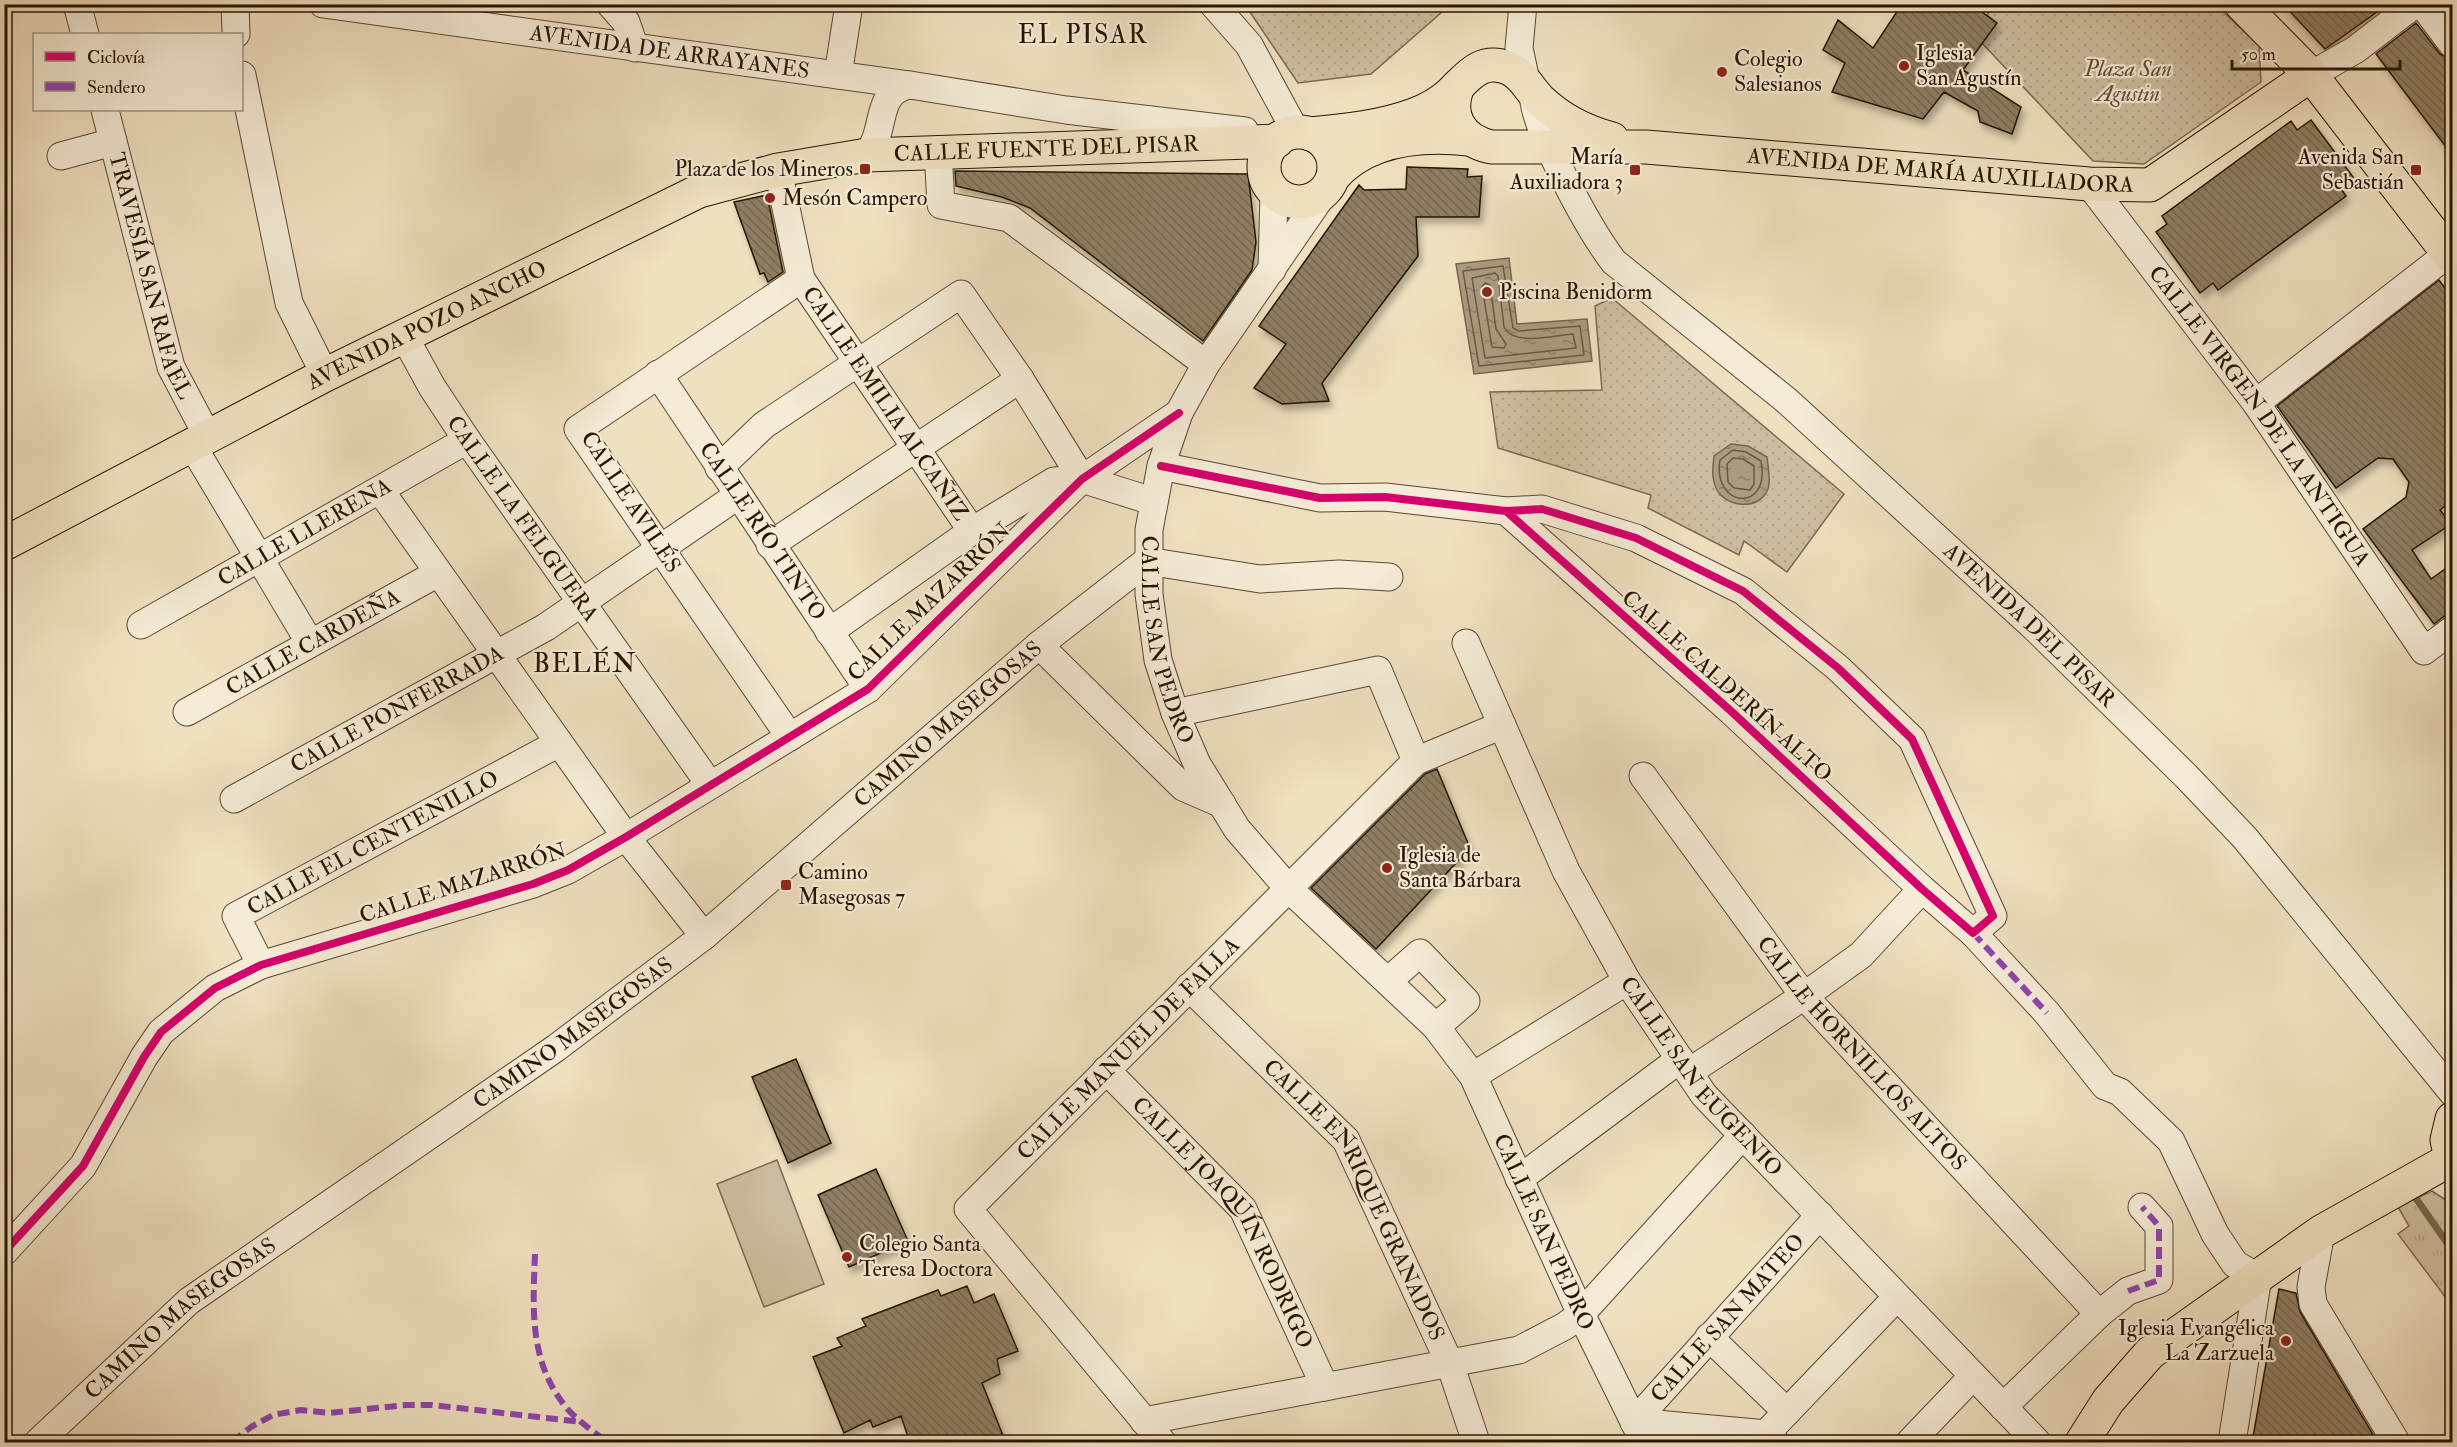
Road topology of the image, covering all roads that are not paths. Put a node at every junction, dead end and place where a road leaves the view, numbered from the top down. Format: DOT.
graph roads {
  1 [pos="77,4"];
  2 [pos="235,4"];
  3 [pos="323,4"];
  4 [pos="610,4"];
  5 [pos="849,4"];
  6 [pos="1213,4"];
  7 [pos="2241,4"];
  8 [pos="2415,4"];
  9 [pos="2422,4"];
  10 [pos="1523,9"];
  11 [pos="85,33"];
  12 [pos="236,33"];
  13 [pos="2452,44"];
  14 [pos="635,48"];
  15 [pos="1485,66"];
  16 [pos="838,75"];
  17 [pos="2311,75"];
  18 [pos="243,80"];
  19 [pos="910,85"];
  20 [pos="1458,86"];
  21 [pos="1530,90"];
  22 [pos="885,110"];
  23 [pos="105,111"];
  24 [pos="1469,139"];
  25 [pos="113,142"];
  26 [pos="1503,146"];
  27 [pos="1550,146"];
  28 [pos="1586,147"];
  29 [pos="1646,147"];
  30 [pos="1284,150"];
  31 [pos="928,151"];
  32 [pos="867,155"];
  33 [pos="61,156"];
  34 [pos="778,170"];
  35 [pos="1330,182"];
  36 [pos="2089,184"];
  37 [pos="1580,205"];
  38 [pos="2451,256"];
  39 [pos="1272,271"];
  40 [pos="801,279"];
  41 [pos="404,336"];
  42 [pos="859,362"];
  43 [pos="1206,364"];
  44 [pos="658,374"];
  45 [pos="325,375"];
  46 [pos="1020,379"];
  47 [pos="2256,403"];
  48 [pos="1179,413"];
  49 [pos="468,440"];
  50 [pos="200,441"];
  51 [pos="915,446"];
  52 [pos="1161,466"];
  53 [pos="719,468"];
  54 [pos="1082,479"];
  55 [pos="380,490"];
  56 [pos="737,496"];
  57 [pos="1152,501"];
  58 [pos="1506,511"];
  59 [pos="972,531"];
  60 [pos="4,544"];
  61 [pos="770,545"];
  62 [pos="659,549"];
  63 [pos="261,558"];
  64 [pos="1147,561"];
  65 [pos="438,573"];
  66 [pos="1389,577"];
  67 [pos="581,602"];
  68 [pos="1093,602"];
  69 [pos="141,625"];
  70 [pos="2452,630"];
  71 [pos="829,632"];
  72 [pos="1154,637"];
  73 [pos="1466,643"];
  74 [pos="310,644"];
  75 [pos="1039,645"];
  76 [pos="496,655"];
  77 [pos="868,689"];
  78 [pos="187,711"];
  79 [pos="1175,712"];
  80 [pos="1502,725"];
  81 [pos="790,737"];
  82 [pos="559,744"];
  83 [pos="1416,761"];
  84 [pos="1643,776"];
  85 [pos="710,785"];
  86 [pos="234,799"];
  87 [pos="1222,804"];
  88 [pos="626,837"];
  89 [pos="1288,888"];
  90 [pos="1922,889"];
  91 [pos="1973,933"];
  92 [pos="704,936"];
  93 [pos="261,965"];
  94 [pos="1388,981"];
  95 [pos="1627,981"];
  96 [pos="1189,987"];
  97 [pos="1804,996"];
  98 [pos="1436,1027"];
  99 [pos="1684,1066"];
  100 [pos="1106,1070"];
  101 [pos="1473,1076"];
  102 [pos="2446,1084"];
  103 [pos="2452,1119"];
  104 [pos="1743,1135"];
  105 [pos="2452,1161"];
  106 [pos="1520,1179"];
  107 [pos="2142,1207"];
  108 [pos="1820,1215"];
  109 [pos="2321,1232"];
  110 [pos="4,1252"];
  111 [pos="2258,1277"];
  112 [pos="1897,1297"];
  113 [pos="1581,1314"];
  114 [pos="2099,1314"];
  115 [pos="1710,1337"];
  116 [pos="1450,1364"];
  117 [pos="1973,1376"];
  118 [pos="1325,1387"];
  119 [pos="2003,1407"];
  120 [pos="1787,1412"];
  121 [pos="1144,1421"];
  122 [pos="1639,1432"];
  123 [pos="1767,1440"];
  124 [pos="38,1443"];
  125 [pos="1162,1443"];
  126 [pos="1476,1443"];
  127 [pos="1910,1443"];
  128 [pos="2037,1443"];
  129 [pos="2082,1443"];
  130 [pos="2232,1443"];
  131 [pos="2396,1443"];
  1 -- 11 [label="street"];
  2 -- 12 [label="street"];
  3 -- 14 [label="street, AVENIDA DE ARRAYANES"];
  4 -- 14 [label="street"];
  5 -- 16 [label="street"];
  6 -- 30 [label="street"];
  7 -- 17 [label="main road"];
  8 -- 17 [label="street"];
  9 -- 13 [label="street"];
  10 -- 15 [label="street"];
  10 -- 21 [label="street, AVENIDA DEL PISAR"];
  14 -- 16 [label="street, AVENIDA DE ARRAYANES"];
  15 -- 20 [label="main road"];
  15 -- 21 [label="main road, AVENIDA DE MARÍA AUXILIADORA"];
  16 -- 19 [label="street, AVENIDA DE ARRAYANES"];
  17 -- 36 [label="main road, AVENIDA DE MARÍA AUXILIADORA"];
  17 -- 38 [label="main road"];
  18 -- 45 [label="street"];
  19 -- 22 [label="street"];
  19 -- 30 [label="street"];
  20 -- 24 [label="main road"];
  20 -- 30 [label="main road"];
  21 -- 26 [label="main road"];
  21 -- 27 [label="street, AVENIDA DEL PISAR"];
  21 -- 29 [label="main road, AVENIDA DE MARÍA AUXILIADORA"];
  22 -- 31 [label="street"];
  22 -- 32 [label="street"];
  23 -- 25 [label="street, TRAVESÍA SAN RAFAEL"];
  24 -- 26 [label="main road, AVENIDA DE MARÍA AUXILIADORA"];
  24 -- 35 [label="main road, AVENIDA DE MARÍA AUXILIADORA"];
  25 -- 33 [label="street"];
  25 -- 50 [label="street, TRAVESÍA SAN RAFAEL"];
  26 -- 27 [label="main road, AVENIDA DE MARÍA AUXILIADORA"];
  26 -- 37 [label="street, AVENIDA DEL PISAR"];
  27 -- 28 [label="main road, AVENIDA DE MARÍA AUXILIADORA"];
  27 -- 37 [label="street, AVENIDA DEL PISAR"];
  28 -- 29 [label="main road, AVENIDA DE MARÍA AUXILIADORA"];
  28 -- 37 [label="street, AVENIDA DEL PISAR"];
  29 -- 36 [label="main road, AVENIDA DE MARÍA AUXILIADORA"];
  30 -- 31 [label="main road, CALLE FUENTE DEL PISAR"];
  30 -- 35 [label="main road"];
  30 -- 35 [label="main road"];
  30 -- 39 [label="street"];
  31 -- 32 [label="main road, CALLE FUENTE DEL PISAR"];
  31 -- 43 [label="street"];
  32 -- 34 [label="main road, AVENIDA POZO ANCHO"];
  34 -- 40 [label="street, CALLE EMILIA ALCAÑIZ"];
  34 -- 41 [label="main road, AVENIDA POZO ANCHO"];
  35 -- 39 [label="street, CALLE SAN PEDRO"];
  36 -- 47 [label="street, CALLE VIRGEN DE LA ANTIGUA"];
  37 -- 102 [label="street, AVENIDA DEL PISAR"];
  38 -- 47 [label="street"];
  39 -- 43 [label="street, CALLE SAN PEDRO"];
  40 -- 42 [label="street, CALLE EMILIA ALCAÑIZ"];
  40 -- 44 [label="street, CALLE AVILÉS"];
  41 -- 45 [label="main road, AVENIDA POZO ANCHO"];
  41 -- 49 [label="street, CALLE LA FELGUERA"];
  42 -- 46 [label="street"];
  42 -- 51 [label="street, CALLE EMILIA ALCAÑIZ"];
  42 -- 53 [label="street"];
  43 -- 48 [label="street, CALLE SAN PEDRO"];
  44 -- 53 [label="street, CALLE RÍO TINTO"];
  44 -- 62 [label="street, CALLE AVILÉS"];
  45 -- 50 [label="main road, AVENIDA POZO ANCHO"];
  46 -- 51 [label="street"];
  46 -- 54 [label="street"];
  47 -- 70 [label="street, CALLE VIRGEN DE LA ANTIGUA"];
  48 -- 52 [label="street, CALLE SAN PEDRO"];
  48 -- 54 [label="street"];
  49 -- 55 [label="street, CALLE LLERENA"];
  49 -- 67 [label="street, CALLE LA FELGUERA"];
  50 -- 60 [label="main road, AVENIDA POZO ANCHO"];
  50 -- 63 [label="street, TRAVESÍA SAN RAFAEL"];
  51 -- 59 [label="street, CALLE EMILIA ALCAÑIZ"];
  51 -- 61 [label="street"];
  52 -- 57 [label="street, CALLE SAN PEDRO"];
  52 -- 58 [label="street"];
  53 -- 56 [label="street, CALLE RÍO TINTO"];
  54 -- 57 [label="street"];
  54 -- 59 [label="street, CALLE MAZARRÓN"];
  54 -- 77 [label="street, CALLE MAZARRÓN"];
  55 -- 63 [label="street, CALLE LLERENA"];
  55 -- 65 [label="street"];
  56 -- 61 [label="street, CALLE RÍO TINTO"];
  56 -- 62 [label="street, CALLE PONFERRADA"];
  57 -- 64 [label="street, CALLE SAN PEDRO"];
  58 -- 90 [label="street, CALLE CALDERÍN ALTO"];
  58 -- 91 [label="street"];
  59 -- 71 [label="street, CALLE MAZARRÓN"];
  61 -- 71 [label="street, CALLE RÍO TINTO"];
  62 -- 67 [label="street, CALLE PONFERRADA"];
  62 -- 81 [label="street, CALLE AVILÉS"];
  63 -- 69 [label="street, CALLE LLERENA"];
  63 -- 74 [label="street, TRAVESÍA SAN RAFAEL"];
  64 -- 66 [label="street"];
  64 -- 68 [label="street, CAMINO MASEGOSAS"];
  64 -- 72 [label="street, CALLE SAN PEDRO"];
  65 -- 74 [label="street, CALLE CARDEÑA"];
  65 -- 76 [label="street"];
  67 -- 76 [label="street, CALLE PONFERRADA"];
  67 -- 85 [label="street, CALLE LA FELGUERA"];
  68 -- 72 [label="street"];
  68 -- 75 [label="street, CAMINO MASEGOSAS"];
  71 -- 77 [label="street, CALLE RÍO TINTO"];
  72 -- 79 [label="street, CALLE SAN PEDRO"];
  73 -- 80 [label="street, CALLE SAN EUGENIO"];
  74 -- 78 [label="street, CALLE CARDEÑA"];
  75 -- 87 [label="street, CALLE SAN PEDRO"];
  75 -- 92 [label="street, CAMINO MASEGOSAS"];
  76 -- 82 [label="street"];
  76 -- 86 [label="street, CALLE PONFERRADA"];
  77 -- 81 [label="street, CALLE MAZARRÓN"];
  79 -- 83 [label="street"];
  79 -- 87 [label="street, CALLE SAN PEDRO"];
  80 -- 83 [label="street"];
  80 -- 95 [label="street, CALLE SAN EUGENIO"];
  81 -- 85 [label="street, CALLE MAZARRÓN"];
  82 -- 88 [label="street"];
  82 -- 93 [label="street, CALLE EL CENTENILLO"];
  83 -- 89 [label="street, CALLE MANUEL DE FALLA"];
  84 -- 97 [label="street, CALLE HORNILLOS ALTOS"];
  85 -- 88 [label="street, CALLE MAZARRÓN"];
  87 -- 89 [label="street, CALLE SAN PEDRO"];
  88 -- 92 [label="street"];
  88 -- 93 [label="street, CALLE MAZARRÓN"];
  89 -- 94 [label="street, CALLE SAN PEDRO"];
  89 -- 96 [label="street, CALLE MANUEL DE FALLA"];
  90 -- 91 [label="street, CALLE CALDERÍN ALTO"];
  90 -- 97 [label="street"];
  91 -- 111 [label="street, CALLE CALDERÍN ALTO"];
  92 -- 124 [label="street, CAMINO MASEGOSAS"];
  93 -- 110 [label="street, CALLE MAZARRÓN"];
  94 -- 98 [label="street, CALLE SAN PEDRO"];
  94 -- 98 [label="street"];
  95 -- 99 [label="street, CALLE SAN EUGENIO"];
  95 -- 101 [label="street"];
  96 -- 100 [label="street, CALLE MANUEL DE FALLA"];
  96 -- 116 [label="street, CALLE ENRIQUE GRANADOS"];
  97 -- 99 [label="street"];
  97 -- 114 [label="street, CALLE HORNILLOS ALTOS"];
  98 -- 101 [label="street, CALLE SAN PEDRO"];
  99 -- 104 [label="street, CALLE SAN EUGENIO"];
  99 -- 106 [label="street"];
  100 -- 118 [label="street, CALLE JOAQUÍN RODRIGO"];
  100 -- 121 [label="street, CALLE MANUEL DE FALLA"];
  101 -- 106 [label="street, CALLE SAN PEDRO"];
  103 -- 105 [label="main road"];
  104 -- 108 [label="street, CALLE SAN EUGENIO"];
  104 -- 113 [label="street"];
  105 -- 109 [label="main road"];
  106 -- 113 [label="street, CALLE SAN PEDRO"];
  107 -- 114 [label="street"];
  108 -- 112 [label="street, CALLE SAN EUGENIO"];
  108 -- 115 [label="street, CALLE SAN MATEO"];
  109 -- 111 [label="main road"];
  109 -- 131 [label="street"];
  111 -- 129 [label="main road"];
  111 -- 130 [label="street"];
  112 -- 117 [label="street, CALLE SAN EUGENIO"];
  112 -- 120 [label="street"];
  113 -- 116 [label="street"];
  113 -- 122 [label="street, CALLE SAN PEDRO"];
  114 -- 119 [label="street"];
  115 -- 120 [label="street"];
  115 -- 122 [label="street, CALLE SAN MATEO"];
  116 -- 118 [label="street"];
  116 -- 126 [label="street, CALLE ENRIQUE GRANADOS"];
  117 -- 119 [label="street, CALLE SAN EUGENIO"];
  117 -- 127 [label="street"];
  118 -- 121 [label="street"];
  119 -- 128 [label="street, CALLE SAN EUGENIO"];
  120 -- 123 [label="street"];
  121 -- 125 [label="street"];
  122 -- 123 [label="street"];
}
